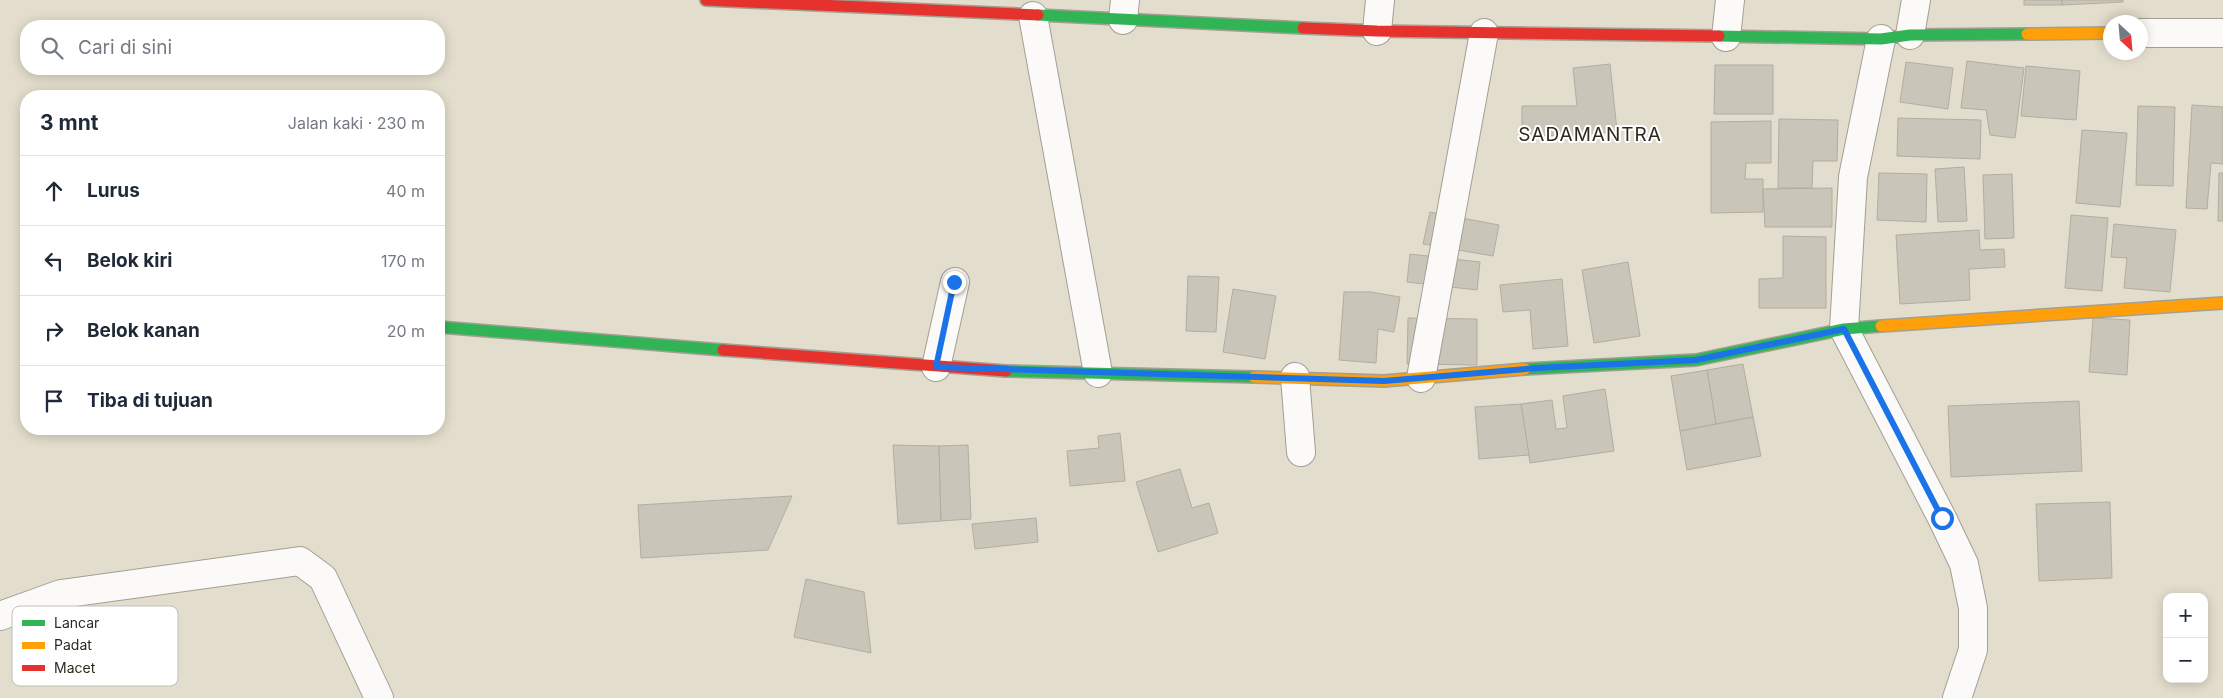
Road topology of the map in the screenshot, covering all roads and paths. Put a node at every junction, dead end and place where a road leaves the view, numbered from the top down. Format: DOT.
graph roads {
  1 [pos="706,0"];
  2 [pos="1380,0"];
  3 [pos="1730,0"];
  4 [pos="1916,0"];
  5 [pos="1124,10"];
  6 [pos="1033,16"];
  7 [pos="1376,31"];
  8 [pos="1484,33"];
  9 [pos="2103,33"];
  10 [pos="2148,33"];
  11 [pos="2223,33"];
  12 [pos="1910,35"];
  13 [pos="1726,36"];
  14 [pos="1881,39"];
  15 [pos="954,282"];
  16 [pos="2223,303"];
  17 [pos="445,327"];
  18 [pos="1844,329"];
  19 [pos="936,367"];
  20 [pos="1098,374"];
  21 [pos="1295,377"];
  22 [pos="1420,378"];
  23 [pos="1301,452"];
  24 [pos="28,606"];
  25 [pos="12,612"];
  26 [pos="0,616"];
  27 [pos="379,698"];
  28 [pos="1957,698"];
  1 -- 6 [label="street"];
  2 -- 7 [label="street"];
  3 -- 13 [label="street"];
  4 -- 12 [label="street"];
  5 -- 6 [label="street"];
  5 -- 7 [label="street"];
  6 -- 20 [label="street"];
  7 -- 8 [label="street"];
  8 -- 13 [label="street"];
  8 -- 22 [label="street"];
  9 -- 12 [label="street"];
  10 -- 11 [label="street"];
  12 -- 14 [label="street"];
  13 -- 14 [label="street"];
  14 -- 18 [label="street"];
  15 -- 19 [label="street"];
  16 -- 18 [label="street"];
  17 -- 19 [label="street"];
  18 -- 22 [label="street"];
  18 -- 28 [label="street"];
  19 -- 20 [label="street"];
  20 -- 21 [label="street"];
  21 -- 22 [label="street"];
  21 -- 23 [label="street"];
  24 -- 27 [label="street"];
  25 -- 26 [label="street"];
}
